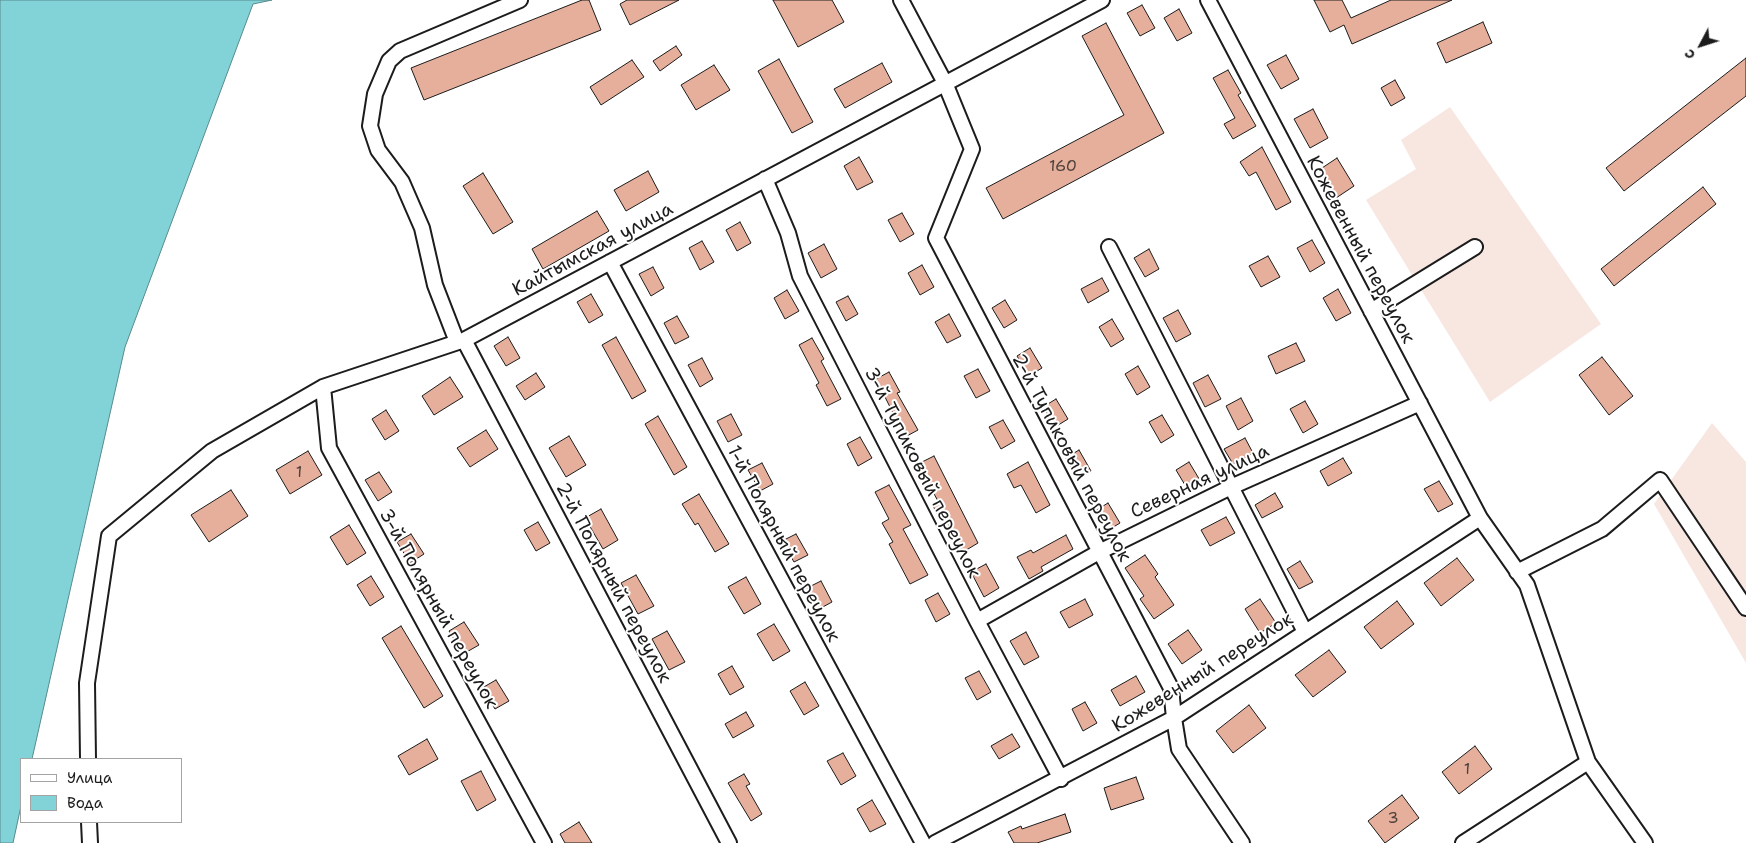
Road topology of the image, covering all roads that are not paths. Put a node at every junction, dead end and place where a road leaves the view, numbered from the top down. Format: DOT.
graph roads {
  1 [pos="520,0"];
  2 [pos="901,0"];
  3 [pos="1102,0"];
  4 [pos="1208,0"];
  5 [pos="946,83"];
  6 [pos="765,179"];
  7 [pos="1109,247"];
  8 [pos="1475,247"];
  9 [pos="610,262"];
  10 [pos="1371,311"];
  11 [pos="461,341"];
  12 [pos="323,387"];
  13 [pos="1420,403"];
  14 [pos="1231,487"];
  15 [pos="1480,518"];
  16 [pos="1099,552"];
  17 [pos="1517,572"];
  18 [pos="1746,608"];
  19 [pos="976,621"];
  20 [pos="1305,632"];
  21 [pos="1174,718"];
  22 [pos="88,758"];
  23 [pos="1588,762"];
  24 [pos="1061,779"];
  25 [pos="89,823"];
  26 [pos="90,843"];
  27 [pos="544,843"];
  28 [pos="729,843"];
  29 [pos="923,843"];
  30 [pos="935,843"];
  31 [pos="1242,843"];
  32 [pos="1463,843"];
  33 [pos="1645,843"];
  1 -- 11 [label="street, 2-й Полярный переулок"];
  2 -- 5 [label="street, 2-й Тупиковый переулок"];
  3 -- 5 [label="street, Кайтымская улица"];
  4 -- 10 [label="street, Кожевенный переулок"];
  5 -- 6 [label="street, Кайтымская улица"];
  5 -- 16 [label="street, 2-й Тупиковый переулок"];
  6 -- 9 [label="street, Кайтымская улица"];
  6 -- 19 [label="street, 3-й Тупиковый переулок"];
  7 -- 14 [label="street"];
  8 -- 10 [label="street"];
  9 -- 11 [label="street, Кайтымская улица"];
  9 -- 29 [label="street, 1-й Полярный переулок"];
  10 -- 13 [label="street, Кожевенный переулок"];
  11 -- 12 [label="street, Кайтымская улица"];
  11 -- 28 [label="street, 2-й Полярный переулок"];
  12 -- 22 [label="street, Кайтымская улица"];
  12 -- 27 [label="street, 3-й Полярный переулок"];
  13 -- 14 [label="street, Северная улица"];
  13 -- 15 [label="street, Кожевенный переулок"];
  14 -- 16 [label="street, Северная улица"];
  14 -- 20 [label="street"];
  15 -- 17 [label="street, Кожевенный переулок"];
  15 -- 20 [label="street, Кожевенный переулок"];
  16 -- 19 [label="street, Северная улица"];
  16 -- 21 [label="street, 2-й Тупиковый переулок"];
  17 -- 18 [label="street"];
  17 -- 23 [label="street, Кожевенный переулок"];
  19 -- 24 [label="street, 3-й Тупиковый переулок"];
  20 -- 21 [label="street, Кожевенный переулок"];
  21 -- 24 [label="street, Кожевенный переулок"];
  21 -- 31 [label="street, 2-й Тупиковый переулок"];
  23 -- 32 [label="street"];
  23 -- 33 [label="street, Кожевенный переулок"];
  24 -- 30 [label="street, Кожевенный переулок"];
  25 -- 26 [label="street"];
}
